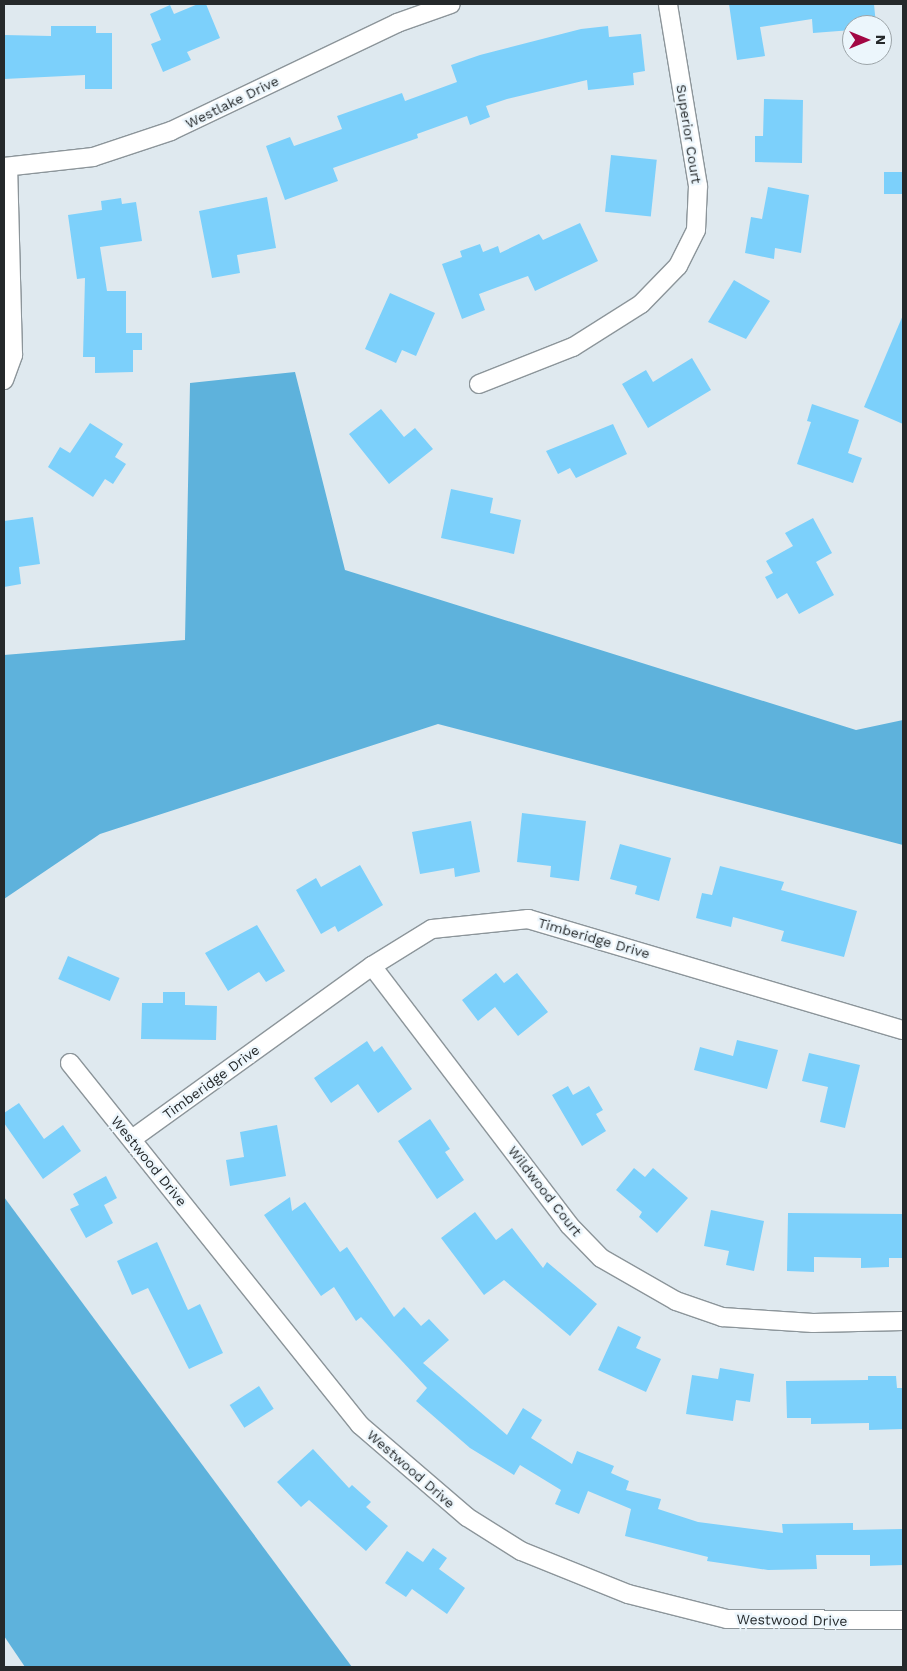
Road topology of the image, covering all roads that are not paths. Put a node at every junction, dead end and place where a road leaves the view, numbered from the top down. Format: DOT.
graph roads {
  1 [pos="451,4"];
  2 [pos="668,4"];
  3 [pos="6,167"];
  4 [pos="4,380"];
  5 [pos="479,384"];
  6 [pos="372,966"];
  7 [pos="903,1030"];
  8 [pos="70,1063"];
  9 [pos="132,1139"];
  10 [pos="903,1321"];
  11 [pos="903,1620"];
  1 -- 3 [label="street, Westlake Drive"];
  2 -- 5 [label="street, Superior Court"];
  3 -- 4 [label="street"];
  6 -- 7 [label="street, Timberidge Drive"];
  6 -- 9 [label="street, Timberidge Drive"];
  6 -- 10 [label="street, Wildwood Court"];
  8 -- 9 [label="street, Westwood Drive"];
  9 -- 11 [label="street, Westwood Drive"];
}
